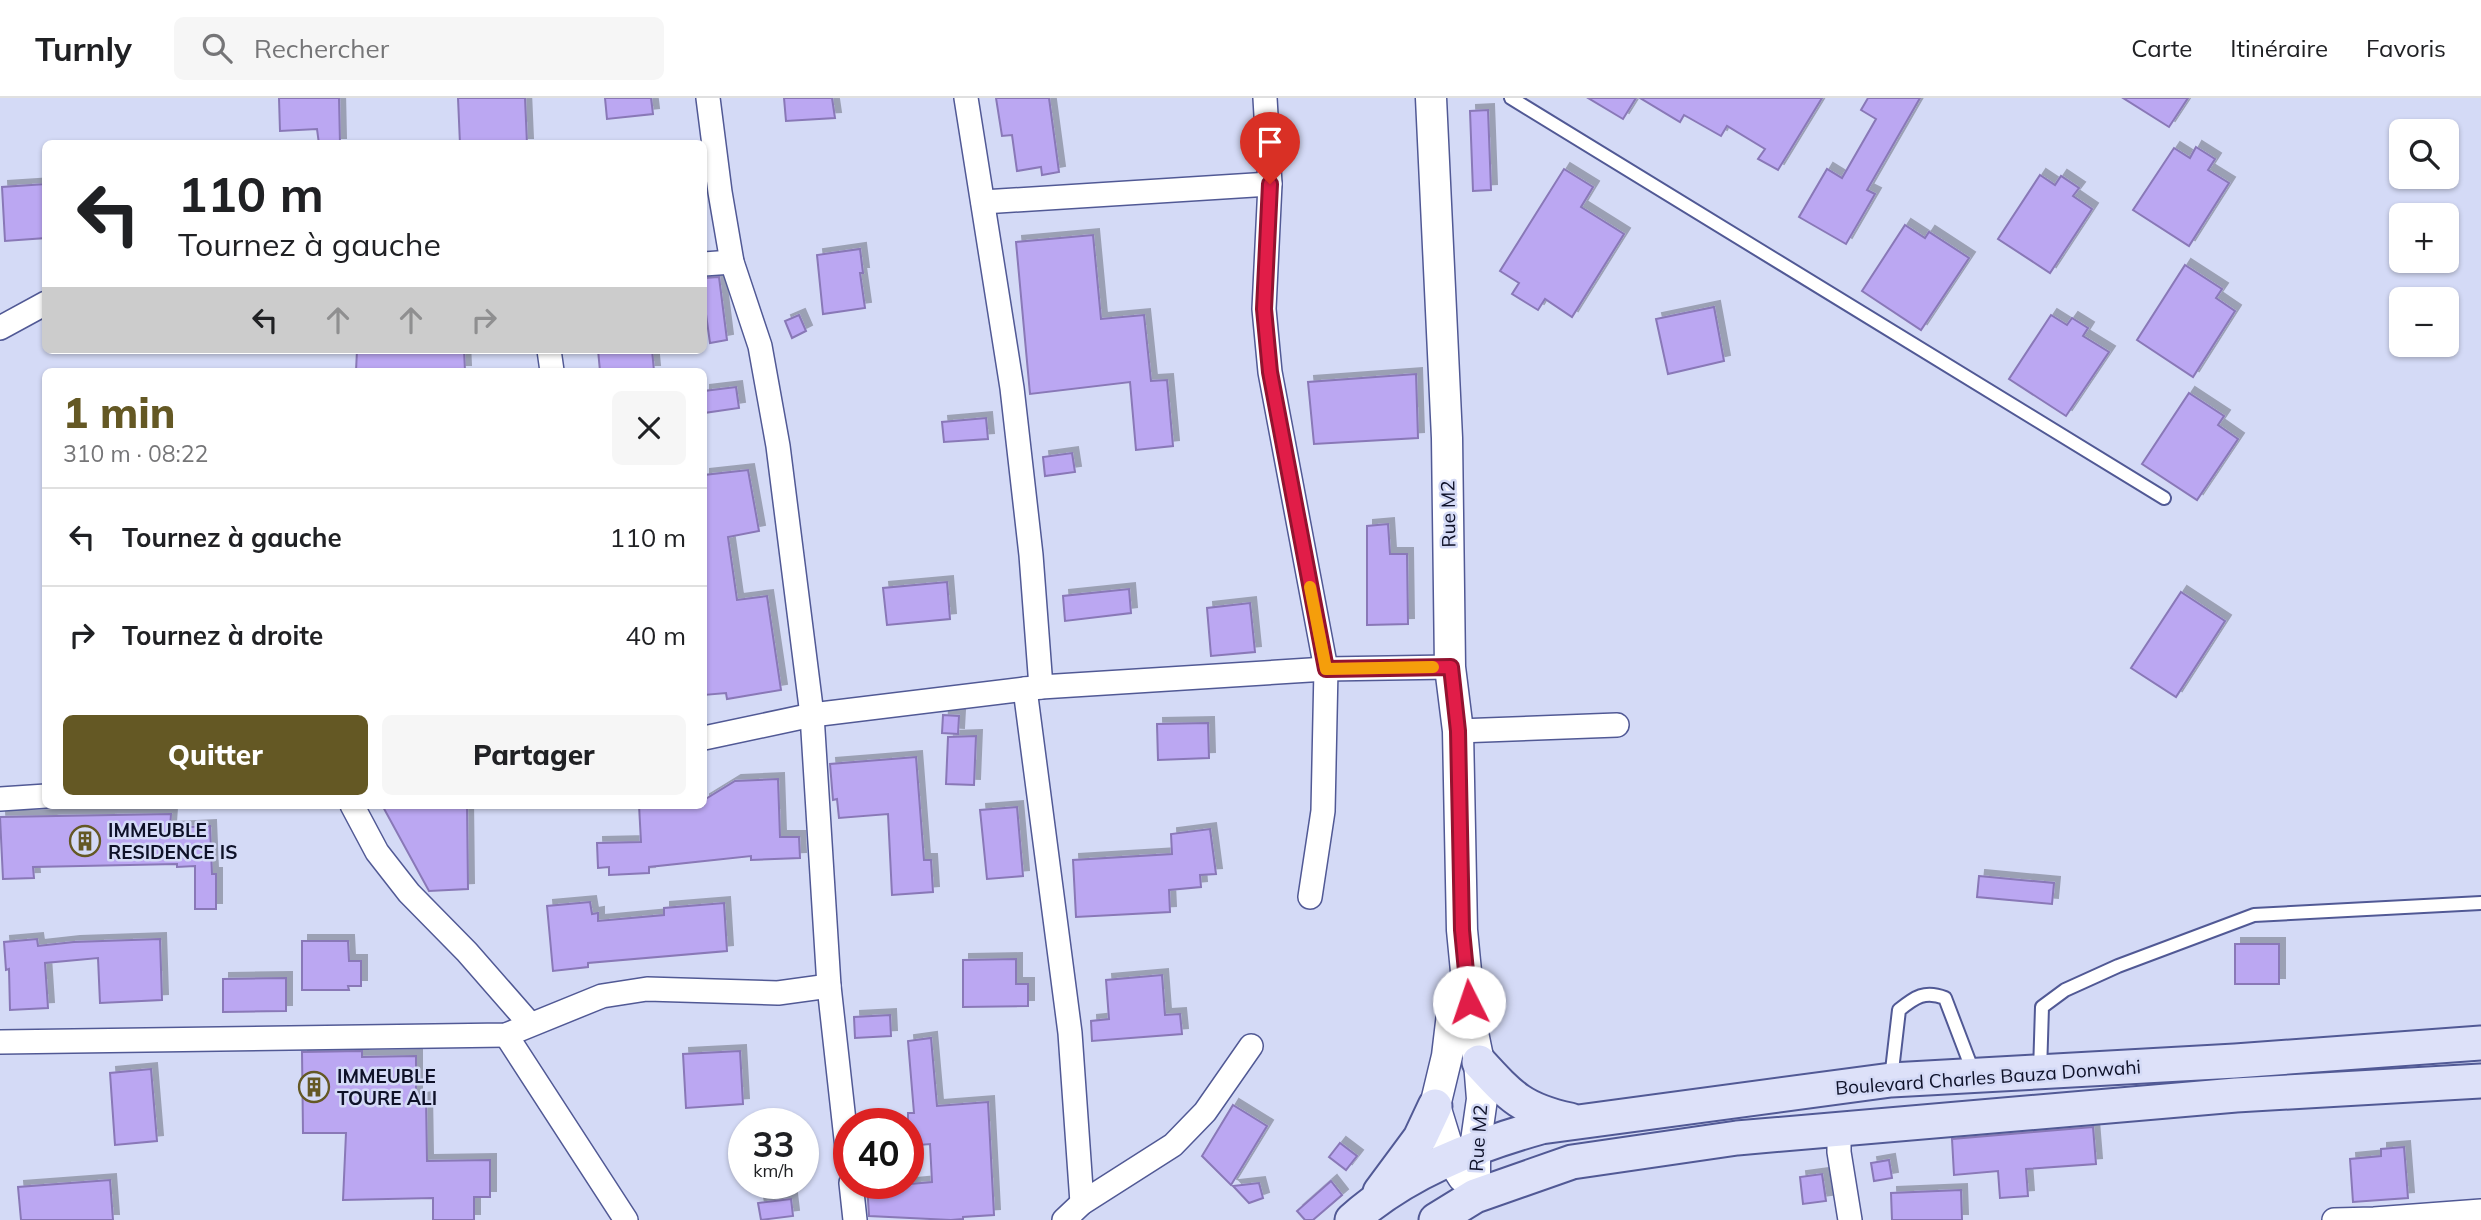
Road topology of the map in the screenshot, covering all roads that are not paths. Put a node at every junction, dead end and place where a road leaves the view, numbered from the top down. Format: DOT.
graph roads {
  1 [pos="708,98"];
  2 [pos="966,98"];
  3 [pos="1265,98"];
  4 [pos="1431,98"];
  5 [pos="1511,98"];
  6 [pos="1270,184"];
  7 [pos="983,202"];
  8 [pos="732,261"];
  9 [pos="707,264"];
  10 [pos="42,305"];
  11 [pos="0,328"];
  12 [pos="2164,498"];
  13 [pos="1451,667"];
  14 [pos="1326,669"];
  15 [pos="1033,688"];
  16 [pos="812,715"];
  17 [pos="1617,725"];
  18 [pos="1458,731"];
  19 [pos="707,737"];
  20 [pos="42,796"];
  21 [pos="0,799"];
  22 [pos="354,809"];
  23 [pos="1310,897"];
  24 [pos="2481,903"];
  25 [pos="1462,930"];
  26 [pos="829,986"];
  27 [pos="530,1024"];
  28 [pos="506,1035"];
  29 [pos="0,1042"];
  30 [pos="2481,1043"];
  31 [pos="1251,1046"];
  32 [pos="1479,1062"];
  33 [pos="2040,1073"];
  34 [pos="1975,1074"];
  35 [pos="1891,1080"];
  36 [pos="2481,1081"];
  37 [pos="1435,1106"];
  38 [pos="843,1108"];
  39 [pos="1576,1122"];
  40 [pos="1839,1129"];
  41 [pos="1463,1153"];
  42 [pos="1475,1196"];
  43 [pos="852,1199"];
  44 [pos="1082,1203"];
  45 [pos="1361,1212"];
  46 [pos="2480,1214"];
  47 [pos="626,1220"];
  48 [pos="855,1220"];
  49 [pos="1064,1220"];
  50 [pos="1436,1220"];
  51 [pos="1850,1220"];
  52 [pos="2334,1220"];
  1 -- 8 [label="street"];
  2 -- 7 [label="street"];
  3 -- 6 [label="street"];
  4 -- 13 [label="street, Rue M2"];
  5 -- 12 [label="lane"];
  6 -- 7 [label="street"];
  6 -- 14 [label="street"];
  7 -- 15 [label="street"];
  8 -- 9 [label="street"];
  8 -- 16 [label="street"];
  10 -- 11 [label="street"];
  13 -- 14 [label="street"];
  13 -- 18 [label="street, Rue M2"];
  14 -- 15 [label="street"];
  14 -- 23 [label="street"];
  15 -- 16 [label="street"];
  15 -- 44 [label="street"];
  16 -- 19 [label="street"];
  16 -- 26 [label="street"];
  17 -- 18 [label="street"];
  18 -- 25 [label="street, Rue M2"];
  20 -- 21 [label="street"];
  22 -- 27 [label="street"];
  24 -- 33 [label="lane"];
  25 -- 32 [label="street, Rue M2"];
  25 -- 37 [label="street, Rue M2"];
  26 -- 27 [label="street"];
  26 -- 38 [label="street"];
  27 -- 28 [label="street"];
  28 -- 29 [label="street"];
  28 -- 47 [label="street"];
  30 -- 33 [label="main road, Boulevard Charles Bauza Donwahi"];
  31 -- 44 [label="street"];
  32 -- 39 [label="main road"];
  32 -- 41 [label="street, Rue M2"];
  33 -- 34 [label="main road, Boulevard Charles Bauza Donwahi"];
  34 -- 35 [label="main road, Boulevard Charles Bauza Donwahi"];
  34 -- 35 [label="lane"];
  35 -- 39 [label="main road, Boulevard Charles Bauza Donwahi"];
  36 -- 40 [label="main road, Boulevard Charles Bauza Donwahi"];
  37 -- 41 [label="street, Rue M2"];
  37 -- 45 [label="main road"];
  39 -- 41 [label="main road, Boulevard Charles Bauza Donwahi"];
  40 -- 42 [label="main road, Boulevard Charles Bauza Donwahi"];
  40 -- 51 [label="street"];
  41 -- 42 [label="street, Rue M2"];
  41 -- 45 [label="main road, Boulevard Charles Bauza Donwahi"];
  42 -- 50 [label="main road, Boulevard Charles Bauza Donwahi"];
  43 -- 48 [label="street"];
  44 -- 49 [label="street"];
  46 -- 52 [label="street"];
}
